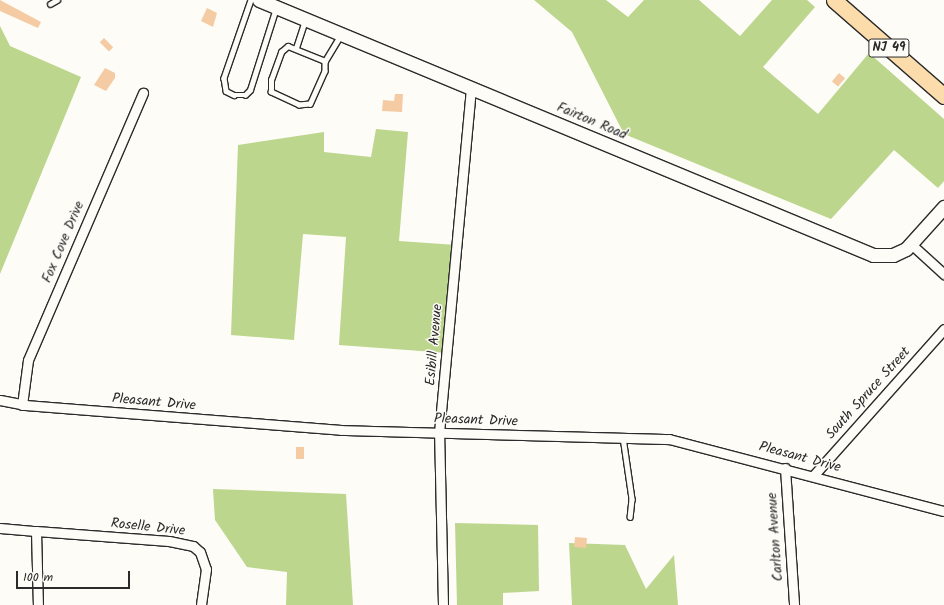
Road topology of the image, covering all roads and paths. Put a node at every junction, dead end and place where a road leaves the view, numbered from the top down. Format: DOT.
graph roads {
  1 [pos="57,0"];
  2 [pos="251,0"];
  3 [pos="259,0"];
  4 [pos="834,0"];
  5 [pos="50,4"];
  6 [pos="277,7"];
  7 [pos="306,19"];
  8 [pos="341,34"];
  9 [pos="296,48"];
  10 [pos="324,61"];
  11 [pos="471,88"];
  12 [pos="143,93"];
  13 [pos="944,96"];
  14 [pos="944,207"];
  15 [pos="911,244"];
  16 [pos="944,274"];
  17 [pos="944,329"];
  18 [pos="0,400"];
  19 [pos="22,405"];
  20 [pos="439,433"];
  21 [pos="623,437"];
  22 [pos="785,468"];
  23 [pos="813,476"];
  24 [pos="944,511"];
  25 [pos="630,517"];
  26 [pos="0,528"];
  27 [pos="36,531"];
  28 [pos="38,605"];
  29 [pos="201,605"];
  30 [pos="443,605"];
  31 [pos="795,605"];
  1 -- 5 [label="lane"];
  2 -- 6 [label="lane"];
  3 -- 6 [label="main road, Fairton Road"];
  4 -- 13 [label="highway, NJ 49"];
  6 -- 7 [label="main road, Fairton Road"];
  7 -- 8 [label="main road, Fairton Road"];
  7 -- 9 [label="lane"];
  8 -- 10 [label="lane"];
  8 -- 11 [label="main road, Fairton Road"];
  9 -- 10 [label="lane"];
  9 -- 10 [label="lane"];
  11 -- 15 [label="main road, Fairton Road"];
  11 -- 20 [label="street, Esibill Avenue"];
  12 -- 19 [label="street, Fox Cove Drive"];
  14 -- 15 [label="main road, Fairton Road"];
  15 -- 16 [label="street"];
  17 -- 23 [label="street, South Spruce Street"];
  18 -- 19 [label="street, Pleasant Drive"];
  19 -- 20 [label="street, Pleasant Drive"];
  20 -- 21 [label="street, Pleasant Drive"];
  20 -- 30 [label="street, Esibill Avenue"];
  21 -- 22 [label="street, Pleasant Drive"];
  21 -- 25 [label="lane"];
  22 -- 23 [label="street, Pleasant Drive"];
  22 -- 31 [label="street, Carlton Avenue"];
  23 -- 24 [label="street, Pleasant Drive"];
  26 -- 27 [label="street, Roselle Drive"];
  27 -- 28 [label="street"];
  27 -- 29 [label="street, Roselle Drive"];
}
